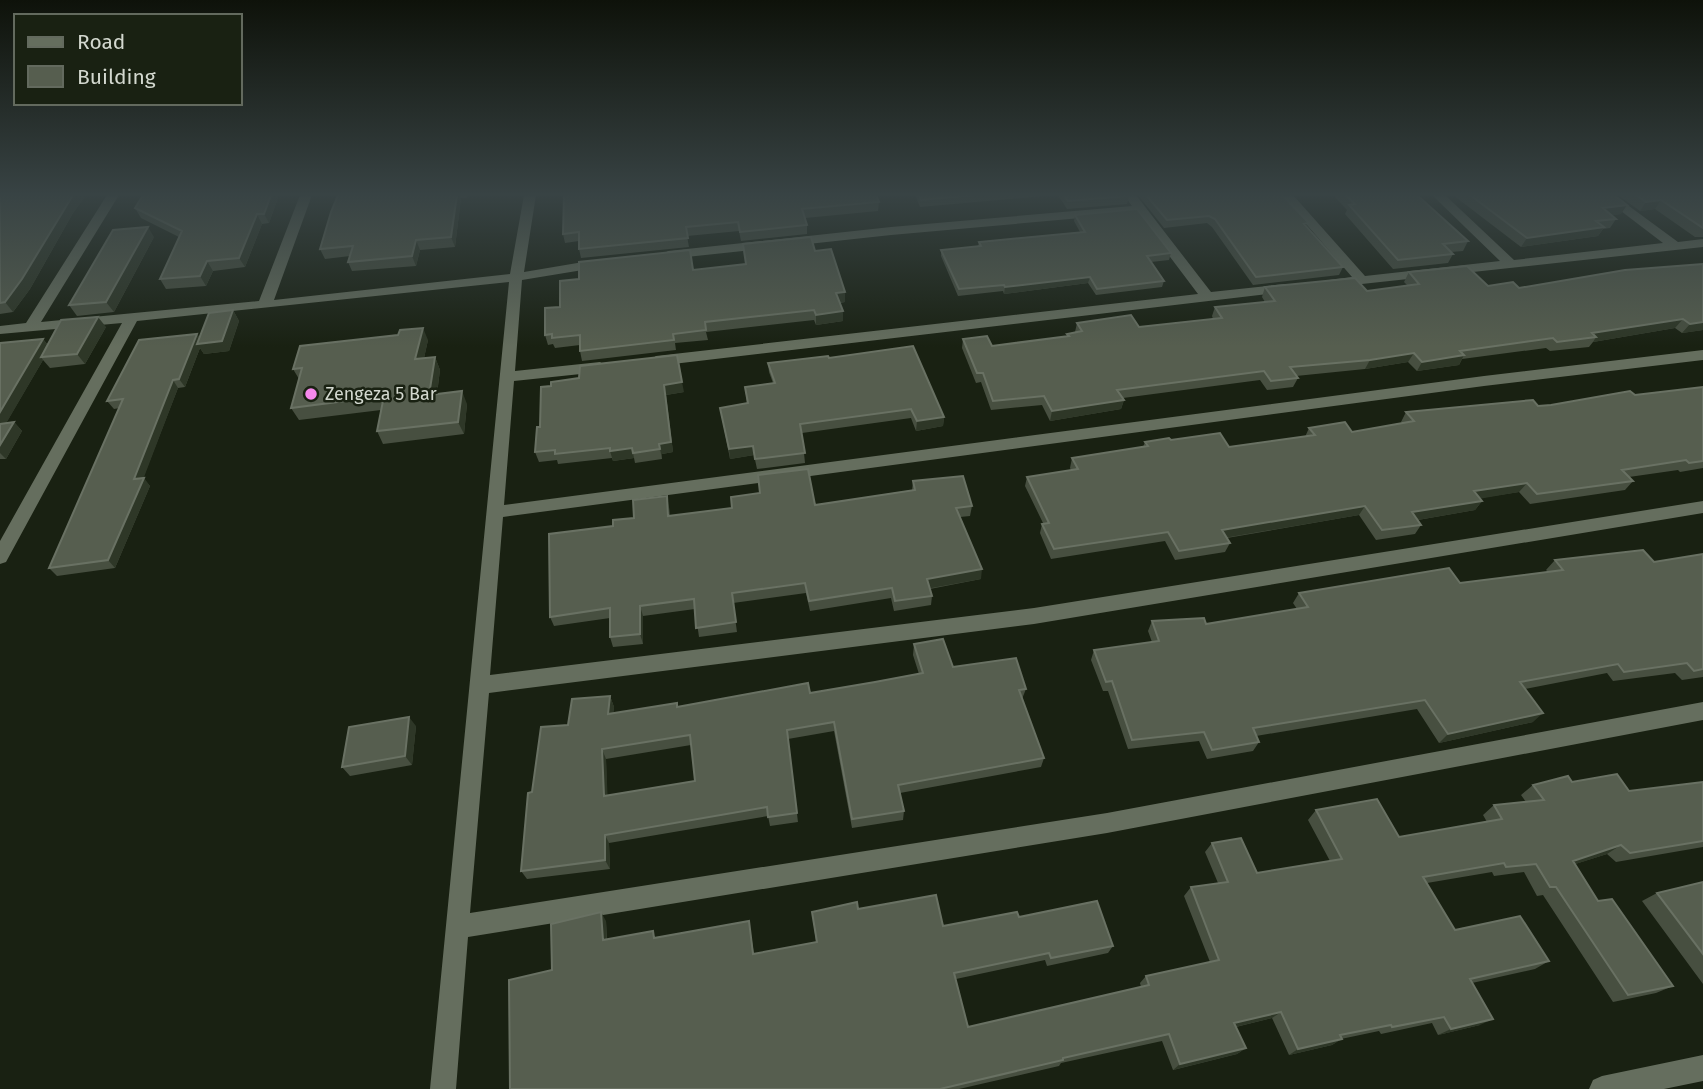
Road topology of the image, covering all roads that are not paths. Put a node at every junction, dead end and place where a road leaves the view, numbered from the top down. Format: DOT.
graph roads {
  1 [pos="81,246"];
  2 [pos="287,246"];
  3 [pos="521,246"];
  4 [pos="753,246"];
  5 [pos="1168,246"];
  6 [pos="1332,246"];
  7 [pos="1492,246"];
  8 [pos="1675,246"];
  9 [pos="649,257"];
  10 [pos="621,260"];
  11 [pos="1510,263"];
  12 [pos="516,276"];
  13 [pos="1362,280"];
  14 [pos="1323,284"];
  15 [pos="1297,287"];
  16 [pos="1207,296"];
  17 [pos="265,305"];
  18 [pos="131,320"];
  19 [pos="31,327"];
  20 [pos="0,330"];
  21 [pos="1703,355"];
  22 [pos="645,362"];
  23 [pos="617,365"];
  24 [pos="507,377"];
  25 [pos="1703,507"];
  26 [pos="496,512"];
  27 [pos="0,557"];
  28 [pos="481,685"];
  29 [pos="1703,711"];
  30 [pos="459,927"];
  31 [pos="1703,1068"];
  32 [pos="443,1089"];
  33 [pos="1602,1089"];
  1 -- 19 [label="street"];
  2 -- 17 [label="street"];
  3 -- 12 [label="street"];
  4 -- 9 [label="street"];
  5 -- 16 [label="street"];
  6 -- 13 [label="street"];
  7 -- 11 [label="street"];
  8 -- 11 [label="street"];
  10 -- 12 [label="street"];
  11 -- 13 [label="street"];
  12 -- 17 [label="street"];
  12 -- 24 [label="street"];
  13 -- 14 [label="street"];
  15 -- 16 [label="street"];
  16 -- 22 [label="street"];
  17 -- 18 [label="street"];
  18 -- 19 [label="street"];
  18 -- 27 [label="street"];
  19 -- 20 [label="street"];
  21 -- 26 [label="street"];
  23 -- 24 [label="street"];
  24 -- 26 [label="street"];
  25 -- 28 [label="street"];
  26 -- 28 [label="street"];
  28 -- 30 [label="street"];
  29 -- 30 [label="street"];
  30 -- 32 [label="street"];
  31 -- 33 [label="street"];
}
